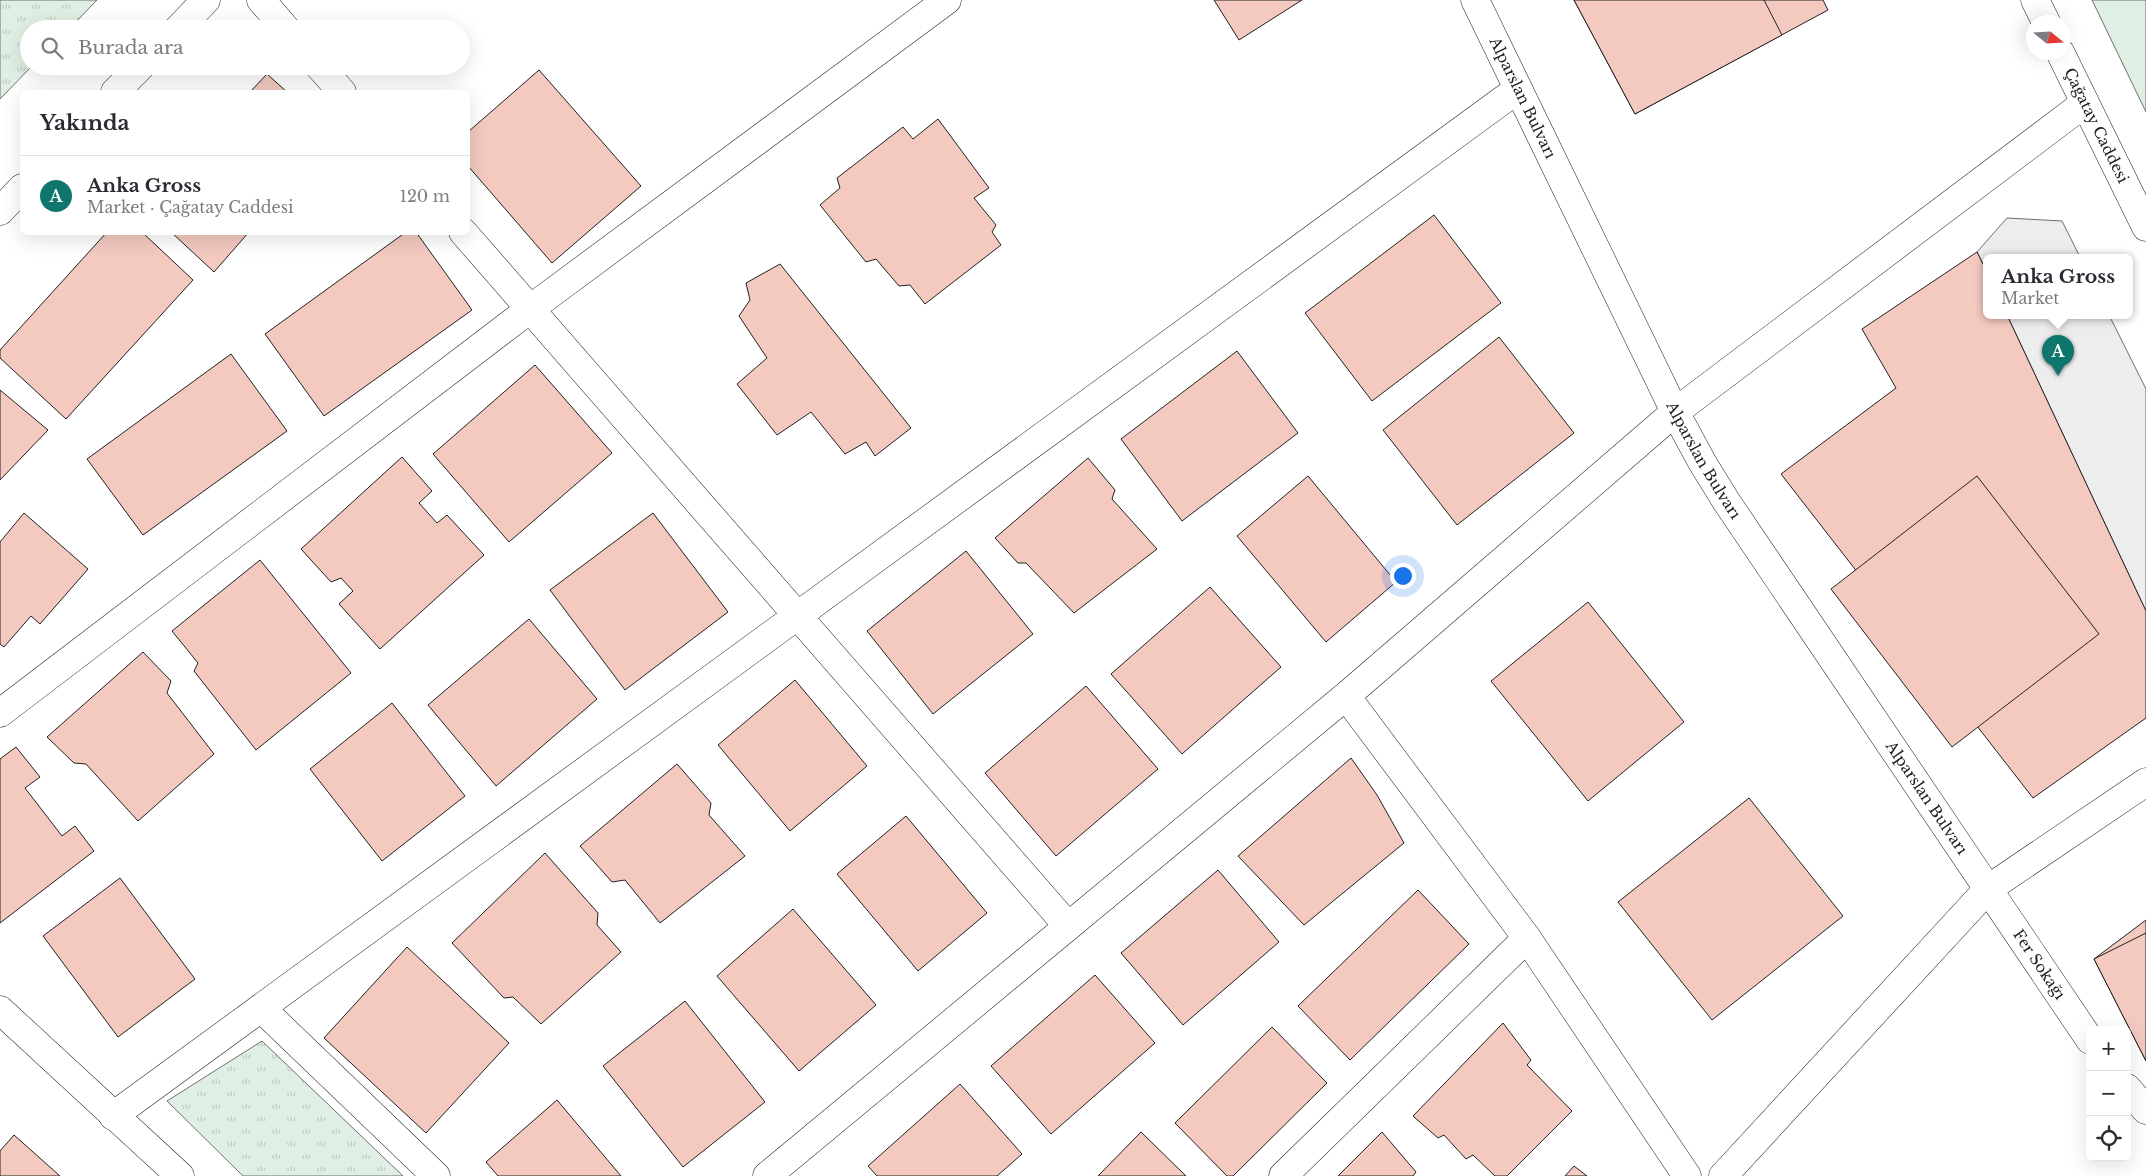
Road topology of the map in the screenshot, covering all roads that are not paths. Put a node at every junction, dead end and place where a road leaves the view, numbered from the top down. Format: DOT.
graph roads {
  1 [pos="206,0"];
  2 [pos="261,0"];
  3 [pos="947,0"];
  4 [pos="1475,0"];
  5 [pos="2035,0"];
  6 [pos="2042,15"];
  7 [pos="187,20"];
  8 [pos="278,20"];
  9 [pos="2064,60"];
  10 [pos="132,75"];
  11 [pos="327,75"];
  12 [pos="1518,89"];
  13 [pos="118,90"];
  14 [pos="340,90"];
  15 [pos="2085,103"];
  16 [pos="20,190"];
  17 [pos="0,211"];
  18 [pos="2146,227"];
  19 [pos="466,235"];
  20 [pos="530,309"];
  21 [pos="1675,412"];
  22 [pos="798,617"];
  23 [pos="1346,696"];
  24 [pos="0,713"];
  25 [pos="2146,782"];
  26 [pos="1988,889"];
  27 [pos="1068,926"];
  28 [pos="1527,938"];
  29 [pos="261,1008"];
  30 [pos="0,1010"];
  31 [pos="2086,1034"];
  32 [pos="2131,1093"];
  33 [pos="2146,1110"];
  34 [pos="113,1116"];
  35 [pos="180,1176"];
  36 [pos="436,1176"];
  37 [pos="767,1176"];
  38 [pos="1283,1176"];
  39 [pos="1687,1176"];
  40 [pos="1723,1176"];
  1 -- 7 [label="street"];
  2 -- 8 [label="street"];
  3 -- 20 [label="street"];
  4 -- 12 [label="street, Alparslan Bulvarı"];
  5 -- 6 [label="street"];
  9 -- 15 [label="street, Çağatay Caddesi"];
  10 -- 13 [label="street"];
  11 -- 14 [label="street"];
  12 -- 21 [label="street, Alparslan Bulvarı"];
  12 -- 22 [label="street"];
  15 -- 18 [label="street, Çağatay Caddesi"];
  15 -- 21 [label="street"];
  16 -- 17 [label="street"];
  19 -- 20 [label="street"];
  20 -- 22 [label="street"];
  20 -- 24 [label="street"];
  21 -- 23 [label="street"];
  21 -- 26 [label="street, Alparslan Bulvarı"];
  22 -- 27 [label="street"];
  22 -- 29 [label="street"];
  23 -- 27 [label="street"];
  23 -- 28 [label="street"];
  25 -- 26 [label="street"];
  26 -- 31 [label="street, Fer Sokağı"];
  26 -- 40 [label="street"];
  27 -- 37 [label="street"];
  28 -- 38 [label="street"];
  28 -- 39 [label="street"];
  29 -- 34 [label="street"];
  29 -- 36 [label="street"];
  30 -- 34 [label="street"];
  32 -- 33 [label="street"];
  34 -- 35 [label="street"];
}
